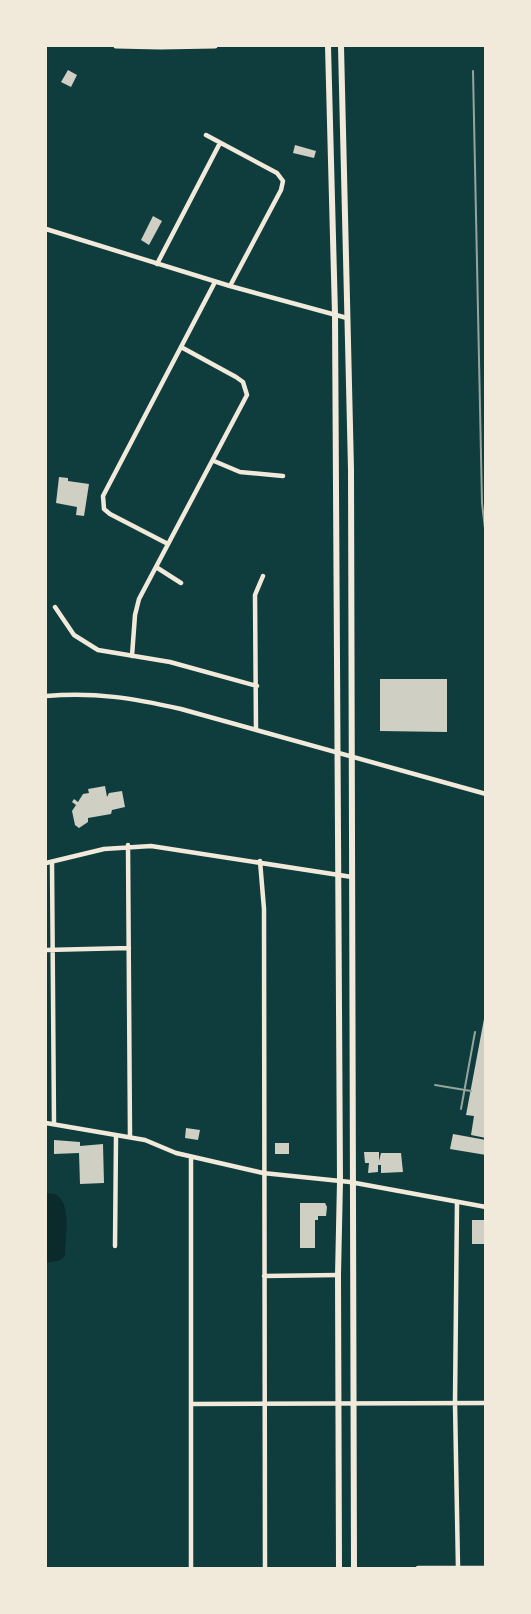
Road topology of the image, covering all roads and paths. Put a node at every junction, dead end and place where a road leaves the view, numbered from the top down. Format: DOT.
graph roads {
  1 [pos="116,46"];
  2 [pos="215,46"];
  3 [pos="328,46"];
  4 [pos="341,46"];
  5 [pos="206,135"];
  6 [pos="220,143"];
  7 [pos="46,229"];
  8 [pos="158,264"];
  9 [pos="215,282"];
  10 [pos="230,286"];
  11 [pos="335,314"];
  12 [pos="348,318"];
  13 [pos="181,347"];
  14 [pos="214,461"];
  15 [pos="283,476"];
  16 [pos="168,544"];
  17 [pos="156,567"];
  18 [pos="263,576"];
  19 [pos="181,583"];
  20 [pos="55,607"];
  21 [pos="132,656"];
  22 [pos="257,686"];
  23 [pos="46,696"];
  24 [pos="256,730"];
  25 [pos="338,754"];
  26 [pos="351,757"];
  27 [pos="485,794"];
  28 [pos="128,845"];
  29 [pos="260,861"];
  30 [pos="49,863"];
  31 [pos="337,874"];
  32 [pos="352,877"];
  33 [pos="129,948"];
  34 [pos="46,950"];
  35 [pos="52,950"];
  36 [pos="46,1123"];
  37 [pos="54,1124"];
  38 [pos="116,1136"];
  39 [pos="130,1138"];
  40 [pos="191,1157"];
  41 [pos="263,1173"];
  42 [pos="340,1181"];
  43 [pos="352,1183"];
  44 [pos="457,1202"];
  45 [pos="485,1207"];
  46 [pos="115,1246"];
  47 [pos="338,1275"];
  48 [pos="264,1276"];
  49 [pos="339,1402"];
  50 [pos="353,1402"];
  51 [pos="455,1403"];
  52 [pos="485,1403"];
  53 [pos="191,1404"];
  54 [pos="263,1404"];
  55 [pos="485,1567"];
  56 [pos="458,1568"];
  57 [pos="191,1569"];
  58 [pos="265,1569"];
  59 [pos="340,1569"];
  60 [pos="354,1569"];
  61 [pos="418,1569"];
  1 -- 2 [label="main road"];
  3 -- 11 [label="main road"];
  4 -- 12 [label="main road"];
  5 -- 6 [label="street"];
  6 -- 8 [label="street"];
  6 -- 10 [label="street"];
  7 -- 8 [label="street"];
  8 -- 9 [label="street"];
  9 -- 10 [label="street"];
  9 -- 13 [label="street"];
  10 -- 11 [label="street"];
  11 -- 12 [label="street"];
  11 -- 25 [label="main road"];
  12 -- 26 [label="main road"];
  13 -- 14 [label="street"];
  13 -- 16 [label="street"];
  14 -- 15 [label="street"];
  14 -- 16 [label="street"];
  16 -- 17 [label="street"];
  17 -- 19 [label="street"];
  17 -- 21 [label="street"];
  18 -- 22 [label="street"];
  20 -- 21 [label="street"];
  21 -- 22 [label="street"];
  22 -- 24 [label="street"];
  23 -- 24 [label="street"];
  24 -- 25 [label="street"];
  25 -- 26 [label="street"];
  25 -- 31 [label="main road"];
  26 -- 27 [label="street"];
  26 -- 32 [label="main road"];
  28 -- 29 [label="street"];
  28 -- 30 [label="street"];
  28 -- 33 [label="street"];
  29 -- 31 [label="street"];
  29 -- 41 [label="street"];
  30 -- 35 [label="street"];
  31 -- 32 [label="street"];
  31 -- 42 [label="main road"];
  32 -- 43 [label="main road"];
  33 -- 35 [label="street"];
  33 -- 39 [label="street"];
  34 -- 35 [label="street"];
  35 -- 37 [label="street"];
  36 -- 37 [label="street"];
  37 -- 38 [label="street"];
  38 -- 39 [label="street"];
  38 -- 46 [label="street"];
  39 -- 40 [label="street"];
  40 -- 41 [label="street"];
  40 -- 53 [label="street"];
  41 -- 42 [label="street"];
  41 -- 48 [label="street"];
  42 -- 43 [label="street"];
  42 -- 47 [label="main road"];
  43 -- 44 [label="street"];
  43 -- 50 [label="main road"];
  44 -- 45 [label="street"];
  44 -- 51 [label="street"];
  47 -- 48 [label="street"];
  47 -- 49 [label="main road"];
  48 -- 54 [label="street"];
  49 -- 50 [label="street"];
  49 -- 54 [label="street"];
  49 -- 59 [label="main road"];
  50 -- 51 [label="street"];
  50 -- 60 [label="main road"];
  51 -- 52 [label="street"];
  51 -- 56 [label="street"];
  53 -- 54 [label="street"];
  53 -- 57 [label="street"];
  54 -- 58 [label="street"];
  55 -- 56 [label="street"];
  56 -- 61 [label="street"];
}
